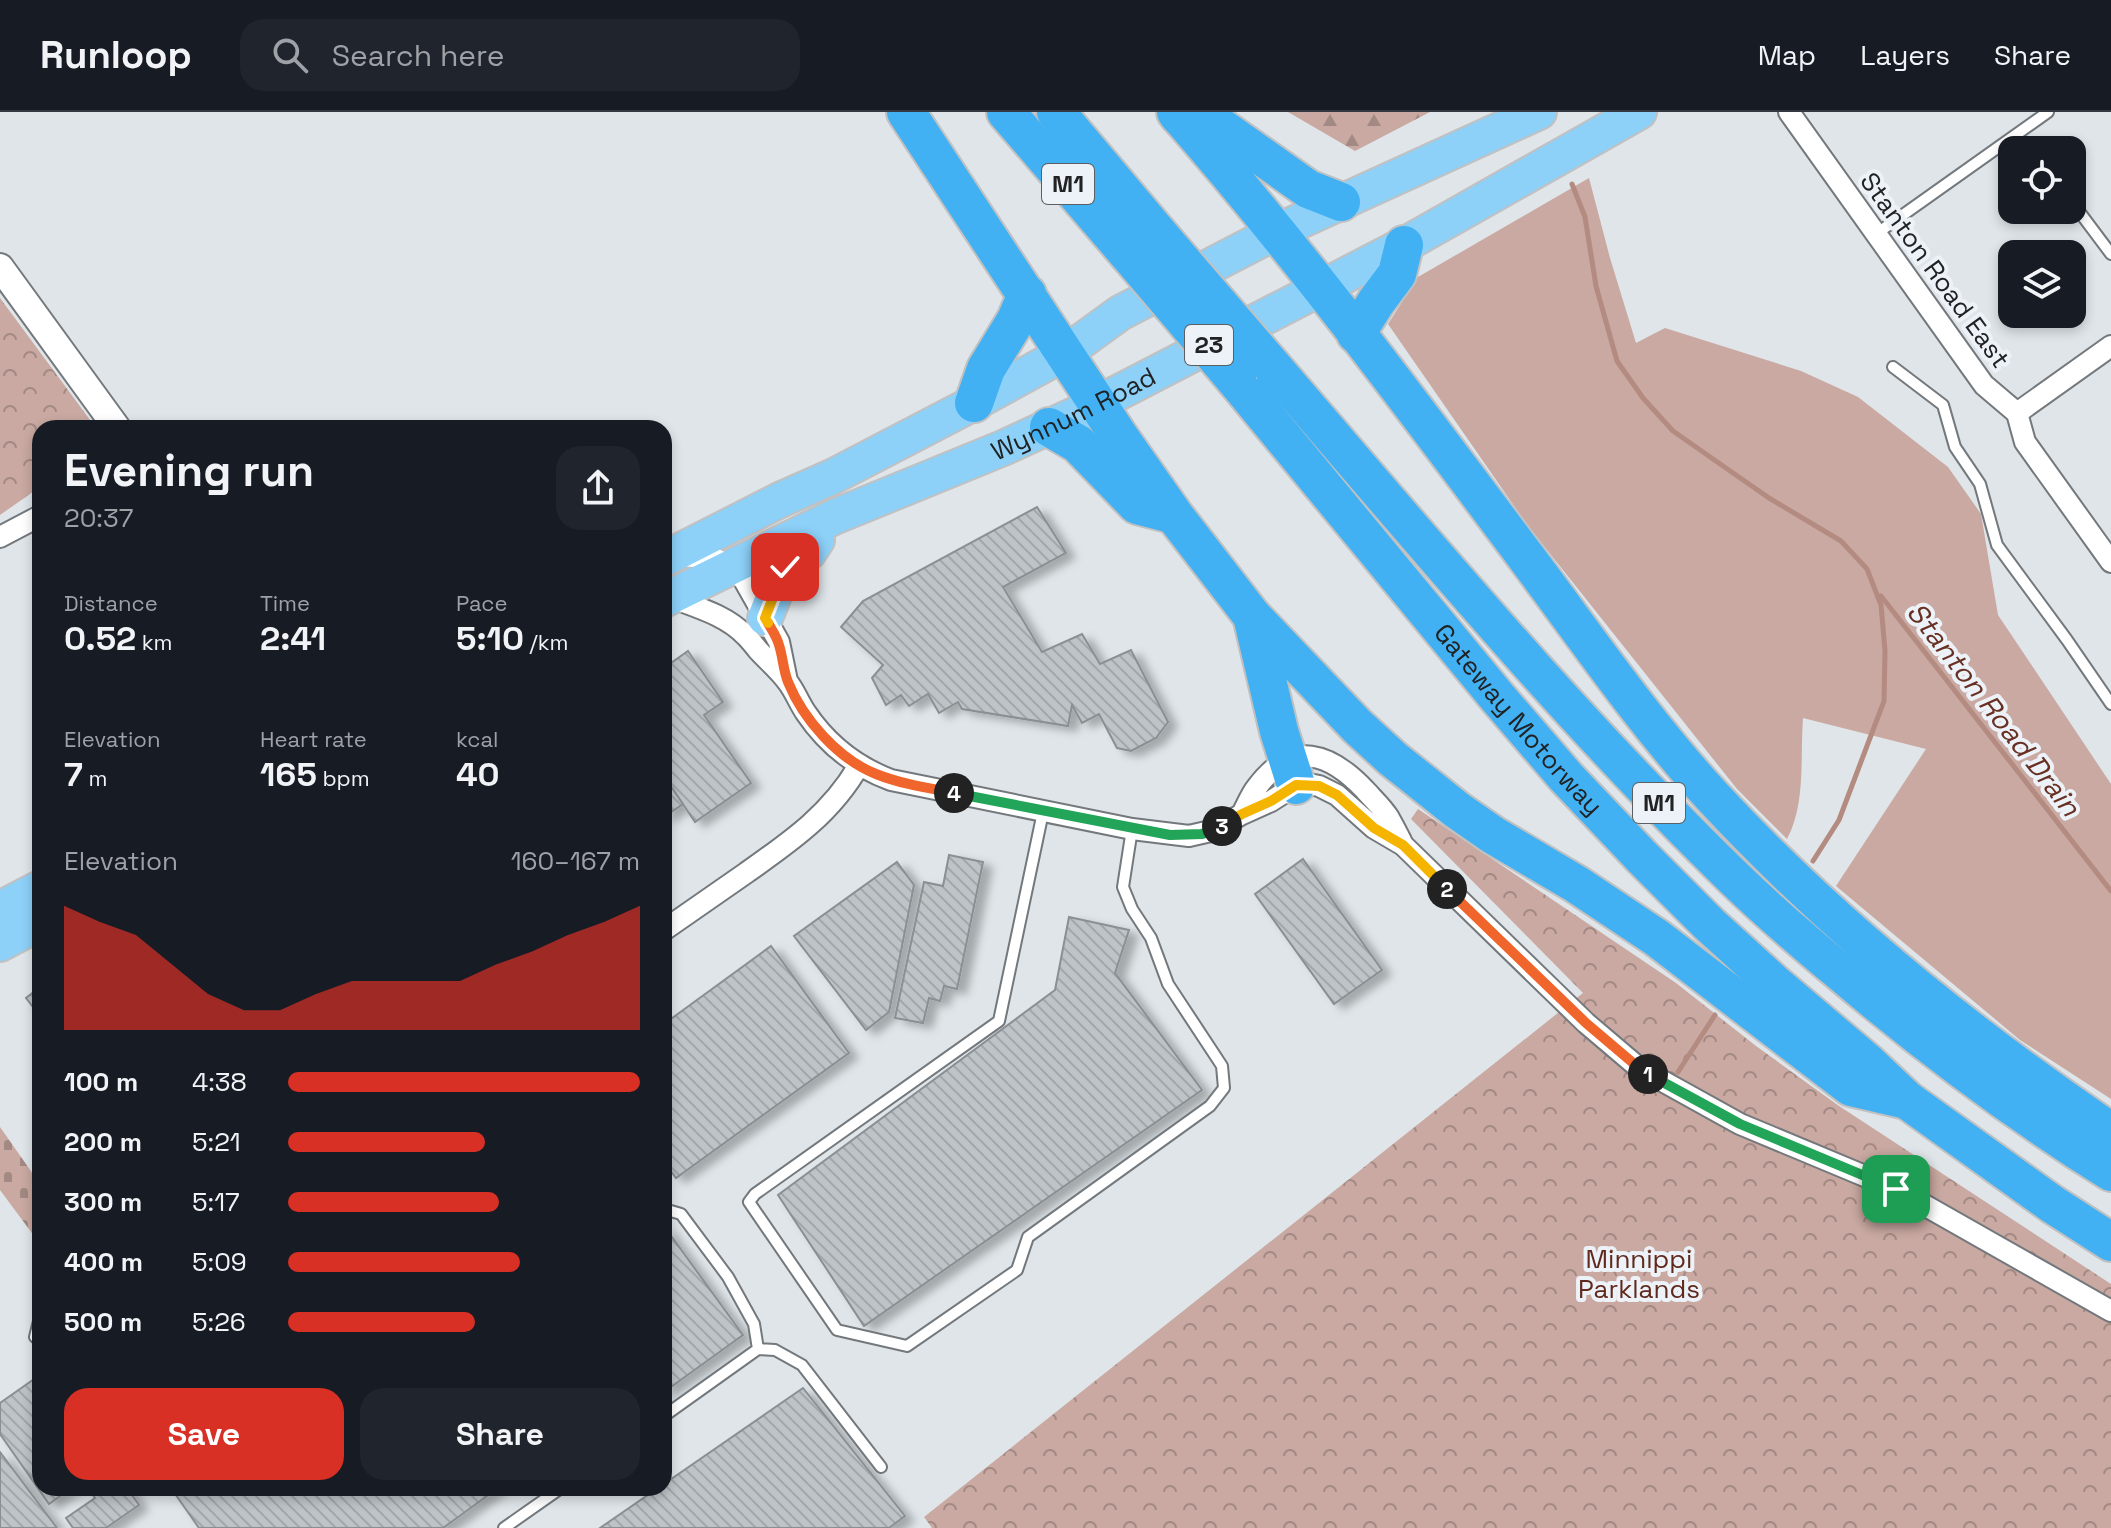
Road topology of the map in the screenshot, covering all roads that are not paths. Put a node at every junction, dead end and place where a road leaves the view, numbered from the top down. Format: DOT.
graph roads {
  1 [pos="906,112"];
  2 [pos="1006,112"];
  3 [pos="1056,112"];
  4 [pos="1539,112"];
  5 [pos="1639,112"];
  6 [pos="2048,112"];
  7 [pos="1177,114"];
  8 [pos="1793,118"];
  9 [pos="1341,202"];
  10 [pos="2086,221"];
  11 [pos="1276,232"];
  12 [pos="1876,234"];
  13 [pos="1404,245"];
  14 [pos="2111,254"];
  15 [pos="0,267"];
  16 [pos="1320,288"];
  17 [pos="1027,294"];
  18 [pos="1356,334"];
  19 [pos="2111,346"];
  20 [pos="1065,353"];
  21 [pos="1893,367"];
  22 [pos="974,403"];
  23 [pos="1098,403"];
  24 [pos="2017,413"];
  25 [pos="111,420"];
  26 [pos="1049,427"];
  27 [pos="1174,515"];
  28 [pos="834,517"];
  29 [pos="32,520"];
  30 [pos="0,537"];
  31 [pos="672,554"];
  32 [pos="672,557"];
  33 [pos="2111,562"];
  34 [pos="732,567"];
  35 [pos="672,596"];
  36 [pos="672,600"];
  37 [pos="1252,616"];
  38 [pos="765,618"];
  39 [pos="787,681"];
  40 [pos="2111,704"];
  41 [pos="859,765"];
  42 [pos="1292,773"];
  43 [pos="1043,812"];
  44 [pos="1132,829"];
  45 [pos="1403,845"];
  46 [pos="32,892"];
  47 [pos="0,909"];
  48 [pos="672,924"];
  49 [pos="32,927"];
  50 [pos="0,944"];
  51 [pos="1907,1100"];
  52 [pos="2111,1132"];
  53 [pos="2111,1172"];
  54 [pos="672,1211"];
  55 [pos="2111,1242"];
  56 [pos="2111,1311"];
  57 [pos="758,1349"];
  58 [pos="672,1410"];
  59 [pos="881,1467"];
  60 [pos="550,1496"];
  61 [pos="504,1528"];
  1 -- 17 [label="highway"];
  2 -- 51 [label="highway, Gateway Motorway / M1, bridge"];
  3 -- 53 [label="highway, Gateway Motorway / M1, bridge"];
  4 -- 9 [label="main road, Wynnum Road"];
  5 -- 13 [label="main road, Wynnum Road / 23"];
  6 -- 12 [label="lane"];
  7 -- 9 [label="highway"];
  7 -- 11 [label="highway"];
  8 -- 12 [label="street, Stanton Road East"];
  9 -- 11 [label="main road, Wynnum Road"];
  10 -- 14 [label="lane"];
  11 -- 16 [label="highway"];
  11 -- 20 [label="main road, Wynnum Road"];
  12 -- 24 [label="street, Stanton Road East"];
  13 -- 16 [label="main road, Wynnum Road / 23"];
  13 -- 18 [label="highway"];
  15 -- 25 [label="street"];
  16 -- 18 [label="highway"];
  16 -- 23 [label="main road, Wynnum Road / 23"];
  17 -- 20 [label="highway"];
  17 -- 22 [label="highway"];
  18 -- 52 [label="highway"];
  19 -- 24 [label="street"];
  20 -- 22 [label="main road, Wynnum Road"];
  20 -- 23 [label="highway"];
  21 -- 40 [label="lane"];
  22 -- 31 [label="main road, Wynnum Road"];
  23 -- 26 [label="main road, Wynnum Road / 23"];
  23 -- 27 [label="highway"];
  24 -- 33 [label="street, Stanton Road East"];
  26 -- 27 [label="highway"];
  26 -- 28 [label="main road, Wynnum Road / 23"];
  27 -- 37 [label="highway"];
  28 -- 34 [label="main road, Wynnum Road / 23"];
  28 -- 38 [label="main road"];
  29 -- 30 [label="street"];
  32 -- 34 [label="street"];
  34 -- 35 [label="main road, Wynnum Road / 23"];
  34 -- 38 [label="street"];
  36 -- 39 [label="street"];
  37 -- 42 [label="highway"];
  37 -- 51 [label="highway"];
  38 -- 39 [label="street"];
  39 -- 41 [label="street"];
  41 -- 43 [label="street"];
  41 -- 48 [label="street"];
  42 -- 44 [label="street"];
  42 -- 45 [label="street"];
  42 -- 45 [label="street"];
  43 -- 44 [label="street"];
  43 -- 44 [label="lane"];
  45 -- 56 [label="street"];
  46 -- 47 [label="main road"];
  49 -- 50 [label="main road"];
  51 -- 55 [label="highway, Gateway Motorway / M1"];
  54 -- 57 [label="lane"];
  57 -- 58 [label="lane"];
  57 -- 59 [label="lane"];
  60 -- 61 [label="lane"];
}
